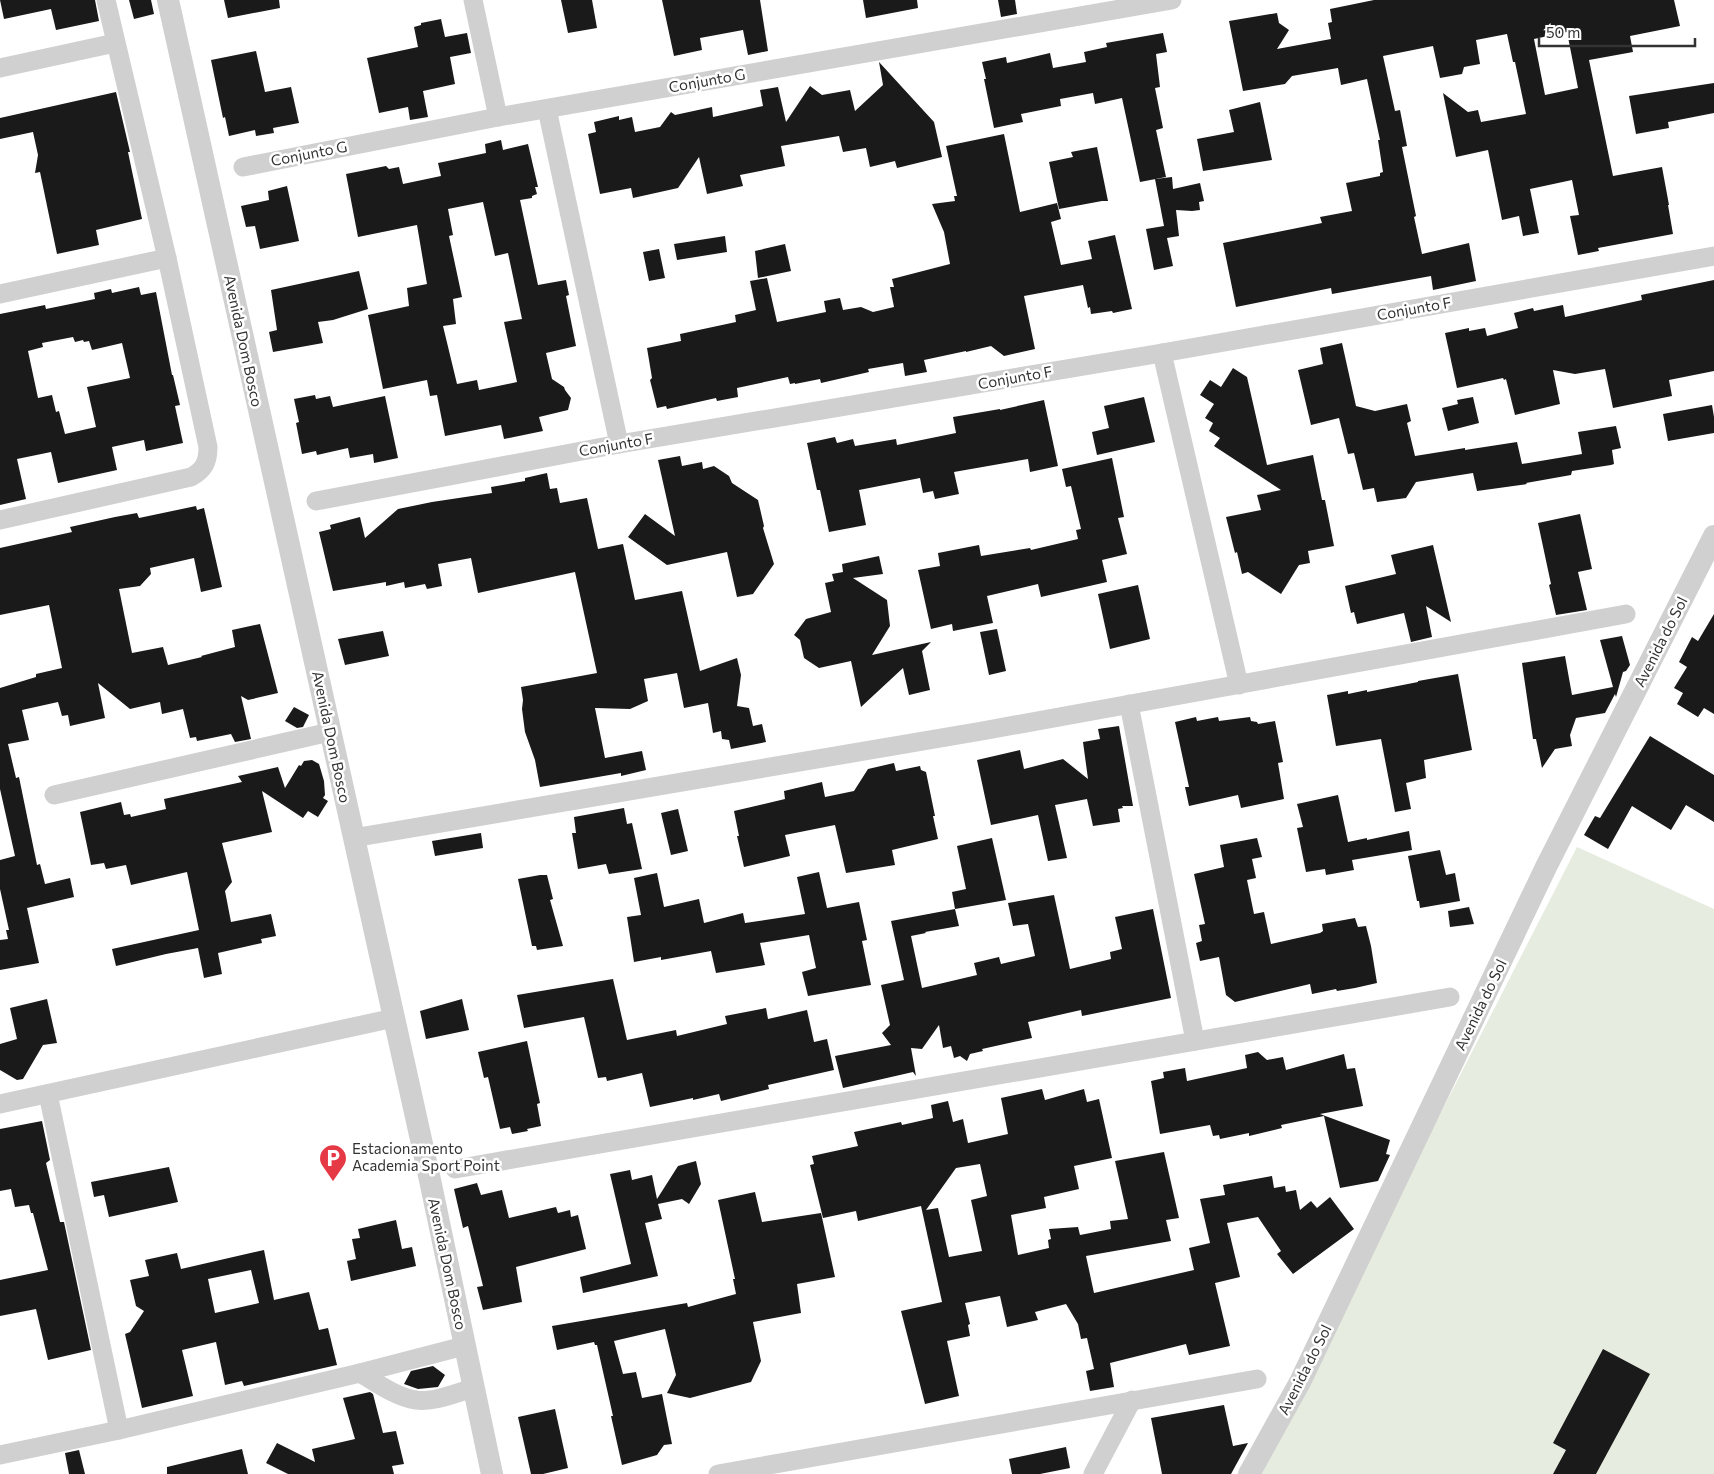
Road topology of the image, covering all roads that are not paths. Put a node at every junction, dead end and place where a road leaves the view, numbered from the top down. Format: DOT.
graph roads {
  1 [pos="106,0"];
  2 [pos="168,0"];
  3 [pos="473,0"];
  4 [pos="1172,0"];
  5 [pos="115,43"];
  6 [pos="0,68"];
  7 [pos="547,109"];
  8 [pos="498,117"];
  9 [pos="243,167"];
  10 [pos="1714,256"];
  11 [pos="167,258"];
  12 [pos="0,294"];
  13 [pos="1162,353"];
  14 [pos="619,444"];
  15 [pos="316,501"];
  16 [pos="0,520"];
  17 [pos="1714,536"];
  18 [pos="1626,614"];
  19 [pos="1239,685"];
  20 [pos="1129,704"];
  21 [pos="330,732"];
  22 [pos="54,795"];
  23 [pos="353,838"];
  24 [pos="1450,997"];
  25 [pos="394,1018"];
  26 [pos="1195,1041"];
  27 [pos="48,1094"];
  28 [pos="0,1104"];
  29 [pos="455,1169"];
  30 [pos="464,1346"];
  31 [pos="360,1373"];
  32 [pos="1257,1378"];
  33 [pos="473,1388"];
  34 [pos="1132,1400"];
  35 [pos="119,1430"];
  36 [pos="0,1455"];
  37 [pos="492,1474"];
  38 [pos="718,1474"];
  39 [pos="1093,1474"];
  40 [pos="1249,1474"];
  1 -- 5 [label="street"];
  2 -- 21 [label="street, Avenida Dom Bosco"];
  3 -- 8 [label="street"];
  4 -- 7 [label="street, Conjunto G"];
  5 -- 6 [label="street"];
  5 -- 11 [label="street"];
  7 -- 8 [label="street, Conjunto G"];
  7 -- 14 [label="street"];
  8 -- 9 [label="street, Conjunto G"];
  10 -- 13 [label="street, Conjunto F"];
  11 -- 12 [label="street"];
  11 -- 16 [label="street"];
  13 -- 14 [label="street, Conjunto F"];
  13 -- 19 [label="street"];
  14 -- 15 [label="street, Conjunto F"];
  17 -- 40 [label="street, Avenida do Sol"];
  18 -- 19 [label="street"];
  19 -- 20 [label="street"];
  20 -- 23 [label="street"];
  20 -- 26 [label="street"];
  21 -- 22 [label="street"];
  21 -- 23 [label="street, Avenida Dom Bosco"];
  23 -- 25 [label="street, Avenida Dom Bosco"];
  24 -- 26 [label="street"];
  25 -- 27 [label="street"];
  25 -- 30 [label="street, Avenida Dom Bosco"];
  26 -- 29 [label="street"];
  27 -- 28 [label="street"];
  27 -- 35 [label="street"];
  30 -- 31 [label="street"];
  30 -- 33 [label="street, Avenida Dom Bosco"];
  31 -- 33 [label="street"];
  31 -- 35 [label="street"];
  32 -- 34 [label="street"];
  33 -- 37 [label="street, Avenida Dom Bosco"];
  34 -- 38 [label="street"];
  34 -- 39 [label="street"];
  35 -- 36 [label="street"];
}
